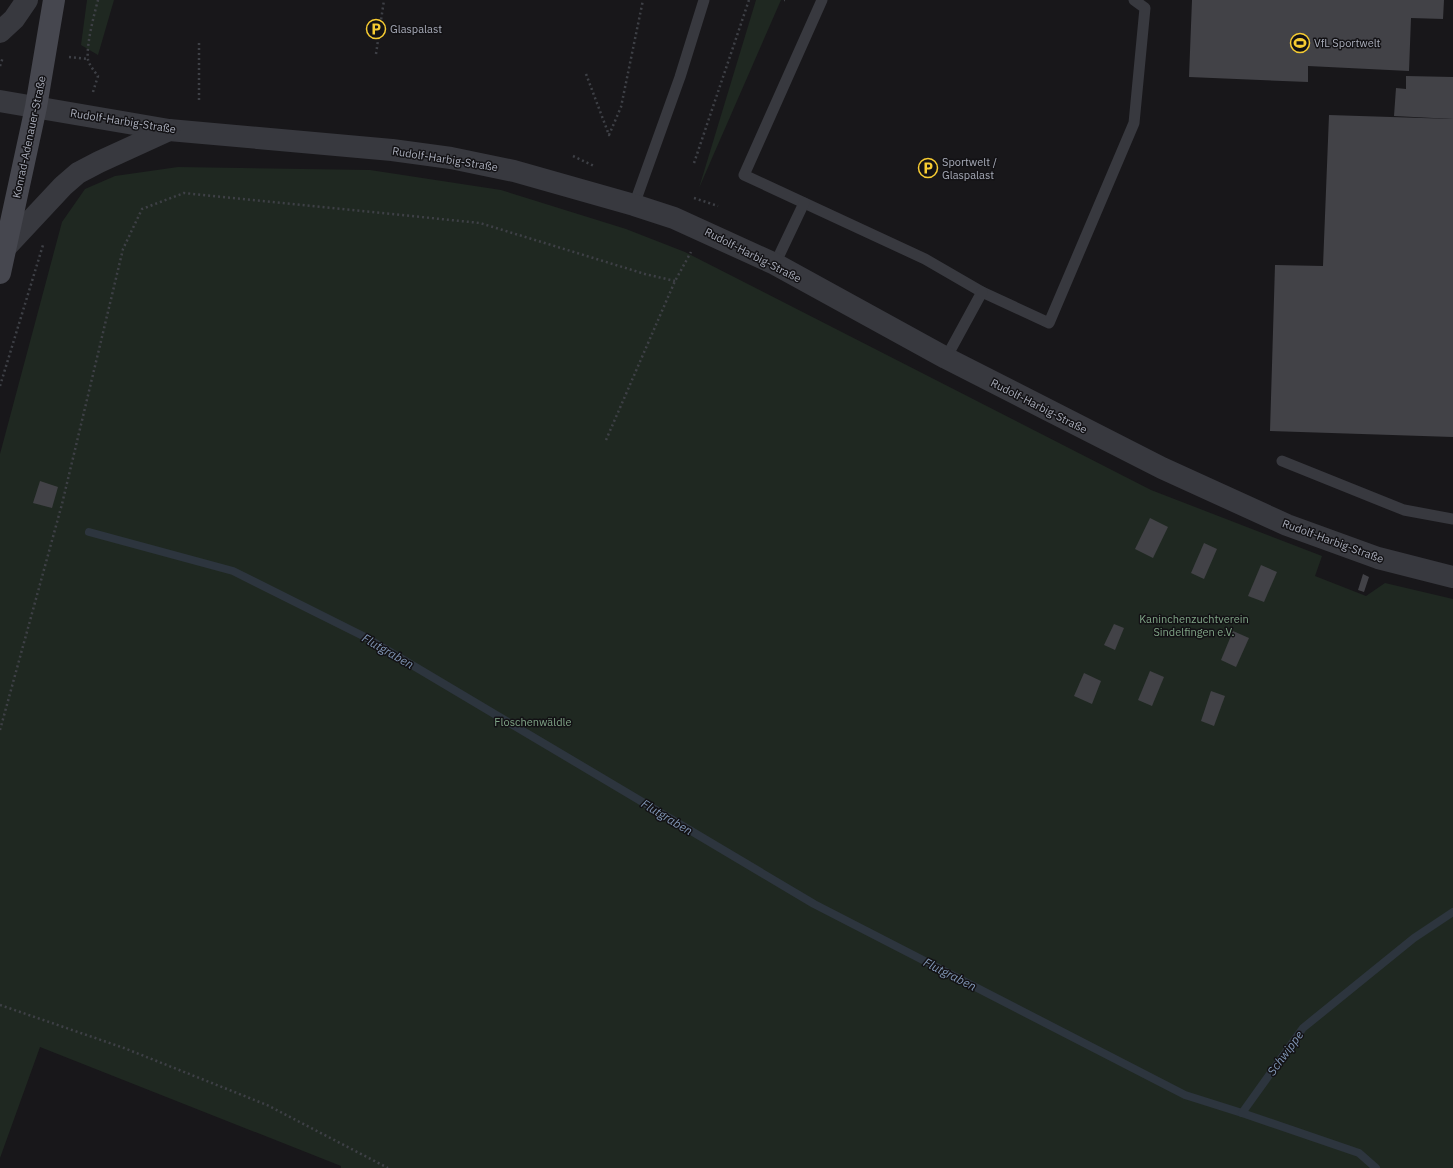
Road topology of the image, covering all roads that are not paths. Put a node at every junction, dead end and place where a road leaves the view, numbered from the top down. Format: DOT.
graph roads {
  1 [pos="27,0"];
  2 [pos="54,0"];
  3 [pos="704,0"];
  4 [pos="822,0"];
  5 [pos="1134,0"];
  6 [pos="0,32"];
  7 [pos="0,101"];
  8 [pos="36,107"];
  9 [pos="169,130"];
  10 [pos="804,203"];
  11 [pos="634,205"];
  12 [pos="6,247"];
  13 [pos="775,264"];
  14 [pos="0,273"];
  15 [pos="982,292"];
  16 [pos="946,358"];
  17 [pos="1282,461"];
  18 [pos="1453,519"];
  19 [pos="1453,577"];
  1 -- 6 [label="street"];
  2 -- 8 [label="main road, Konrad-Adenauer-Straße"];
  3 -- 11 [label="lane"];
  4 -- 10 [label="lane"];
  5 -- 15 [label="lane"];
  7 -- 8 [label="street, Rudolf-Harbig-Straße"];
  8 -- 9 [label="street, Rudolf-Harbig-Straße"];
  8 -- 12 [label="main road, Konrad-Adenauer-Straße"];
  9 -- 11 [label="street, Rudolf-Harbig-Straße"];
  9 -- 12 [label="street"];
  10 -- 13 [label="lane"];
  10 -- 15 [label="lane"];
  11 -- 13 [label="street, Rudolf-Harbig-Straße"];
  12 -- 14 [label="main road, Konrad-Adenauer-Straße"];
  13 -- 16 [label="street, Rudolf-Harbig-Straße"];
  15 -- 16 [label="lane"];
  16 -- 19 [label="street, Rudolf-Harbig-Straße"];
  17 -- 18 [label="lane"];
}
